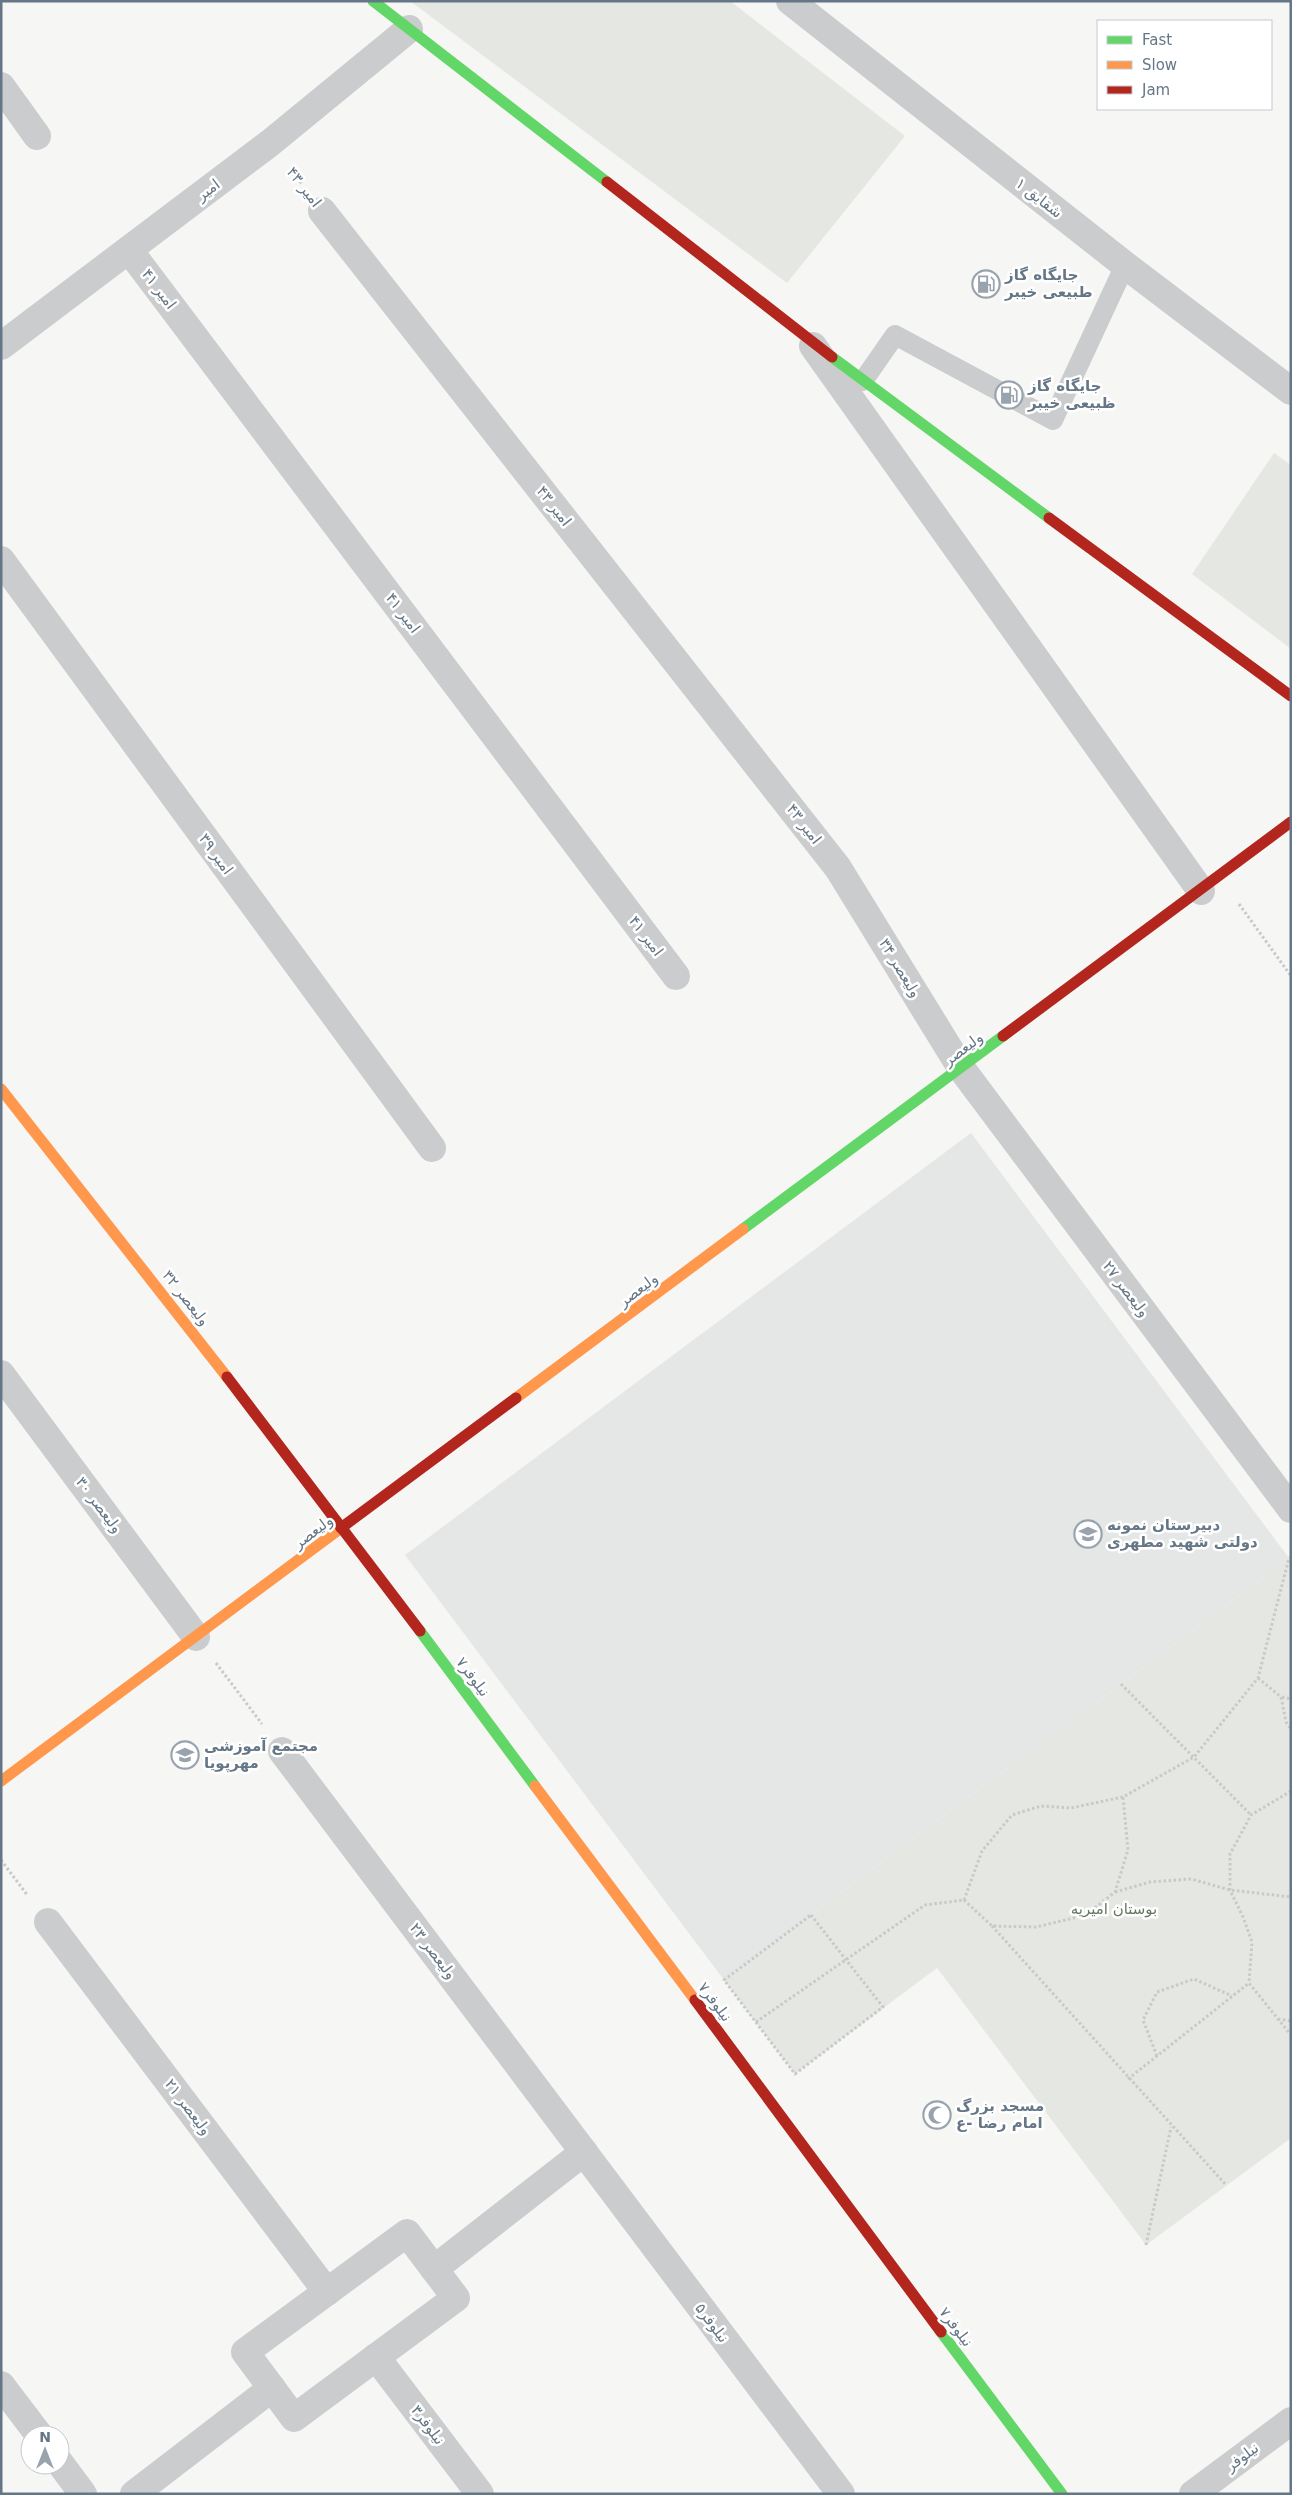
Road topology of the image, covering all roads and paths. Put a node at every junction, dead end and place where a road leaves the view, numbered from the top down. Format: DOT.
graph roads {
  1 [pos="373,1"];
  2 [pos="790,1"];
  3 [pos="409,28"];
  4 [pos="1,86"];
  5 [pos="37,136"];
  6 [pos="270,143"];
  7 [pos="322,210"];
  8 [pos="129,250"];
  9 [pos="1124,265"];
  10 [pos="808,338"];
  11 [pos="1,346"];
  12 [pos="863,381"];
  13 [pos="1291,391"];
  14 [pos="1,560"];
  15 [pos="1291,696"];
  16 [pos="1291,822"];
  17 [pos="838,868"];
  18 [pos="1210,884"];
  19 [pos="676,976"];
  20 [pos="1291,976"];
  21 [pos="962,1068"];
  22 [pos="1,1089"];
  23 [pos="432,1148"];
  24 [pos="1,1374"];
  25 [pos="1291,1509"];
  26 [pos="343,1528"];
  27 [pos="1290,1558"];
  28 [pos="196,1637"];
  29 [pos="1258,1678"];
  30 [pos="1121,1684"];
  31 [pos="1281,1697"];
  32 [pos="1291,1699"];
  33 [pos="1291,1729"];
  34 [pos="282,1751"];
  35 [pos="1194,1757"];
  36 [pos="1,1781"];
  37 [pos="1291,1791"];
  38 [pos="1123,1797"];
  39 [pos="1251,1815"];
  40 [pos="1,1860"];
  41 [pos="1230,1890"];
  42 [pos="1115,1892"];
  43 [pos="1291,1897"];
  44 [pos="964,1900"];
  45 [pos="48,1922"];
  46 [pos="992,1926"];
  47 [pos="846,1960"];
  48 [pos="1248,1983"];
  49 [pos="1232,1996"];
  50 [pos="1278,2019"];
  51 [pos="1291,2021"];
  52 [pos="756,2022"];
  53 [pos="1291,2035"];
  54 [pos="1157,2056"];
  55 [pos="1128,2079"];
  56 [pos="1172,2126"];
  57 [pos="584,2152"];
  58 [pos="1226,2185"];
  59 [pos="1146,2245"];
  60 [pos="434,2269"];
  61 [pos="327,2292"];
  62 [pos="376,2357"];
  63 [pos="1,2385"];
  64 [pos="272,2388"];
  65 [pos="1291,2421"];
  66 [pos="31,2425"];
  67 [pos="69,2475"];
  68 [pos="83,2494"];
  69 [pos="134,2494"];
  70 [pos="480,2494"];
  71 [pos="841,2494"];
  72 [pos="1062,2494"];
  73 [pos="1193,2494"];
  1 -- 3 [label="street"];
  2 -- 9 [label="street, شقایق ۱"];
  3 -- 6 [label="street, امیر"];
  3 -- 10 [label="street"];
  4 -- 5 [label="street"];
  6 -- 7 [label="path, امیر ۴۳"];
  6 -- 8 [label="street, امیر"];
  7 -- 17 [label="street, امیر ۴۳"];
  8 -- 11 [label="street, امیر"];
  8 -- 19 [label="street, امیر ۴۱"];
  9 -- 12 [label="lane"];
  9 -- 13 [label="street, شقایق ۱"];
  10 -- 12 [label="street"];
  10 -- 18 [label="street"];
  12 -- 15 [label="street"];
  14 -- 23 [label="street, امیر ۳۹"];
  16 -- 18 [label="street, ولیعصر"];
  17 -- 21 [label="street, ولیعصر ۳۴"];
  18 -- 20 [label="path"];
  18 -- 21 [label="street, ولیعصر"];
  21 -- 25 [label="street, ولیعصر ۲۷"];
  21 -- 26 [label="street, ولیعصر"];
  22 -- 26 [label="street, ولیعصر ۳۲"];
  24 -- 28 [label="street, ولیعصر ۳۰"];
  26 -- 28 [label="street, ولیعصر"];
  26 -- 72 [label="street, نیلوفر۷"];
  27 -- 29 [label="path"];
  28 -- 34 [label="path"];
  28 -- 36 [label="street, ولیعصر"];
  29 -- 31 [label="path"];
  29 -- 35 [label="path"];
  30 -- 35 [label="path"];
  31 -- 32 [label="path"];
  31 -- 33 [label="path"];
  34 -- 57 [label="street, ولیعصر ۲۳"];
  35 -- 38 [label="path"];
  35 -- 39 [label="path"];
  37 -- 39 [label="path"];
  38 -- 42 [label="path"];
  38 -- 44 [label="path"];
  39 -- 41 [label="path"];
  40 -- 45 [label="path"];
  41 -- 42 [label="path"];
  41 -- 43 [label="path"];
  41 -- 48 [label="path"];
  42 -- 46 [label="path"];
  44 -- 46 [label="path"];
  44 -- 47 [label="path"];
  45 -- 61 [label="street, ولیعصر ۲۱"];
  46 -- 55 [label="path"];
  47 -- 52 [label="path"];
  47 -- 52 [label="path"];
  47 -- 52 [label="path"];
  48 -- 49 [label="path"];
  48 -- 50 [label="path"];
  49 -- 54 [label="path"];
  49 -- 54 [label="path"];
  50 -- 51 [label="path"];
  50 -- 53 [label="path"];
  54 -- 55 [label="path"];
  55 -- 56 [label="path"];
  56 -- 58 [label="path"];
  56 -- 59 [label="path"];
  57 -- 60 [label="street"];
  57 -- 71 [label="street, نیلوفر۵"];
  60 -- 61 [label="street"];
  60 -- 62 [label="street"];
  61 -- 64 [label="street"];
  62 -- 64 [label="street"];
  62 -- 70 [label="street, نیلوفر۳"];
  63 -- 66 [label="street"];
  64 -- 69 [label="street"];
  65 -- 73 [label="street, نیلوفر"];
  67 -- 68 [label="street"];
}
